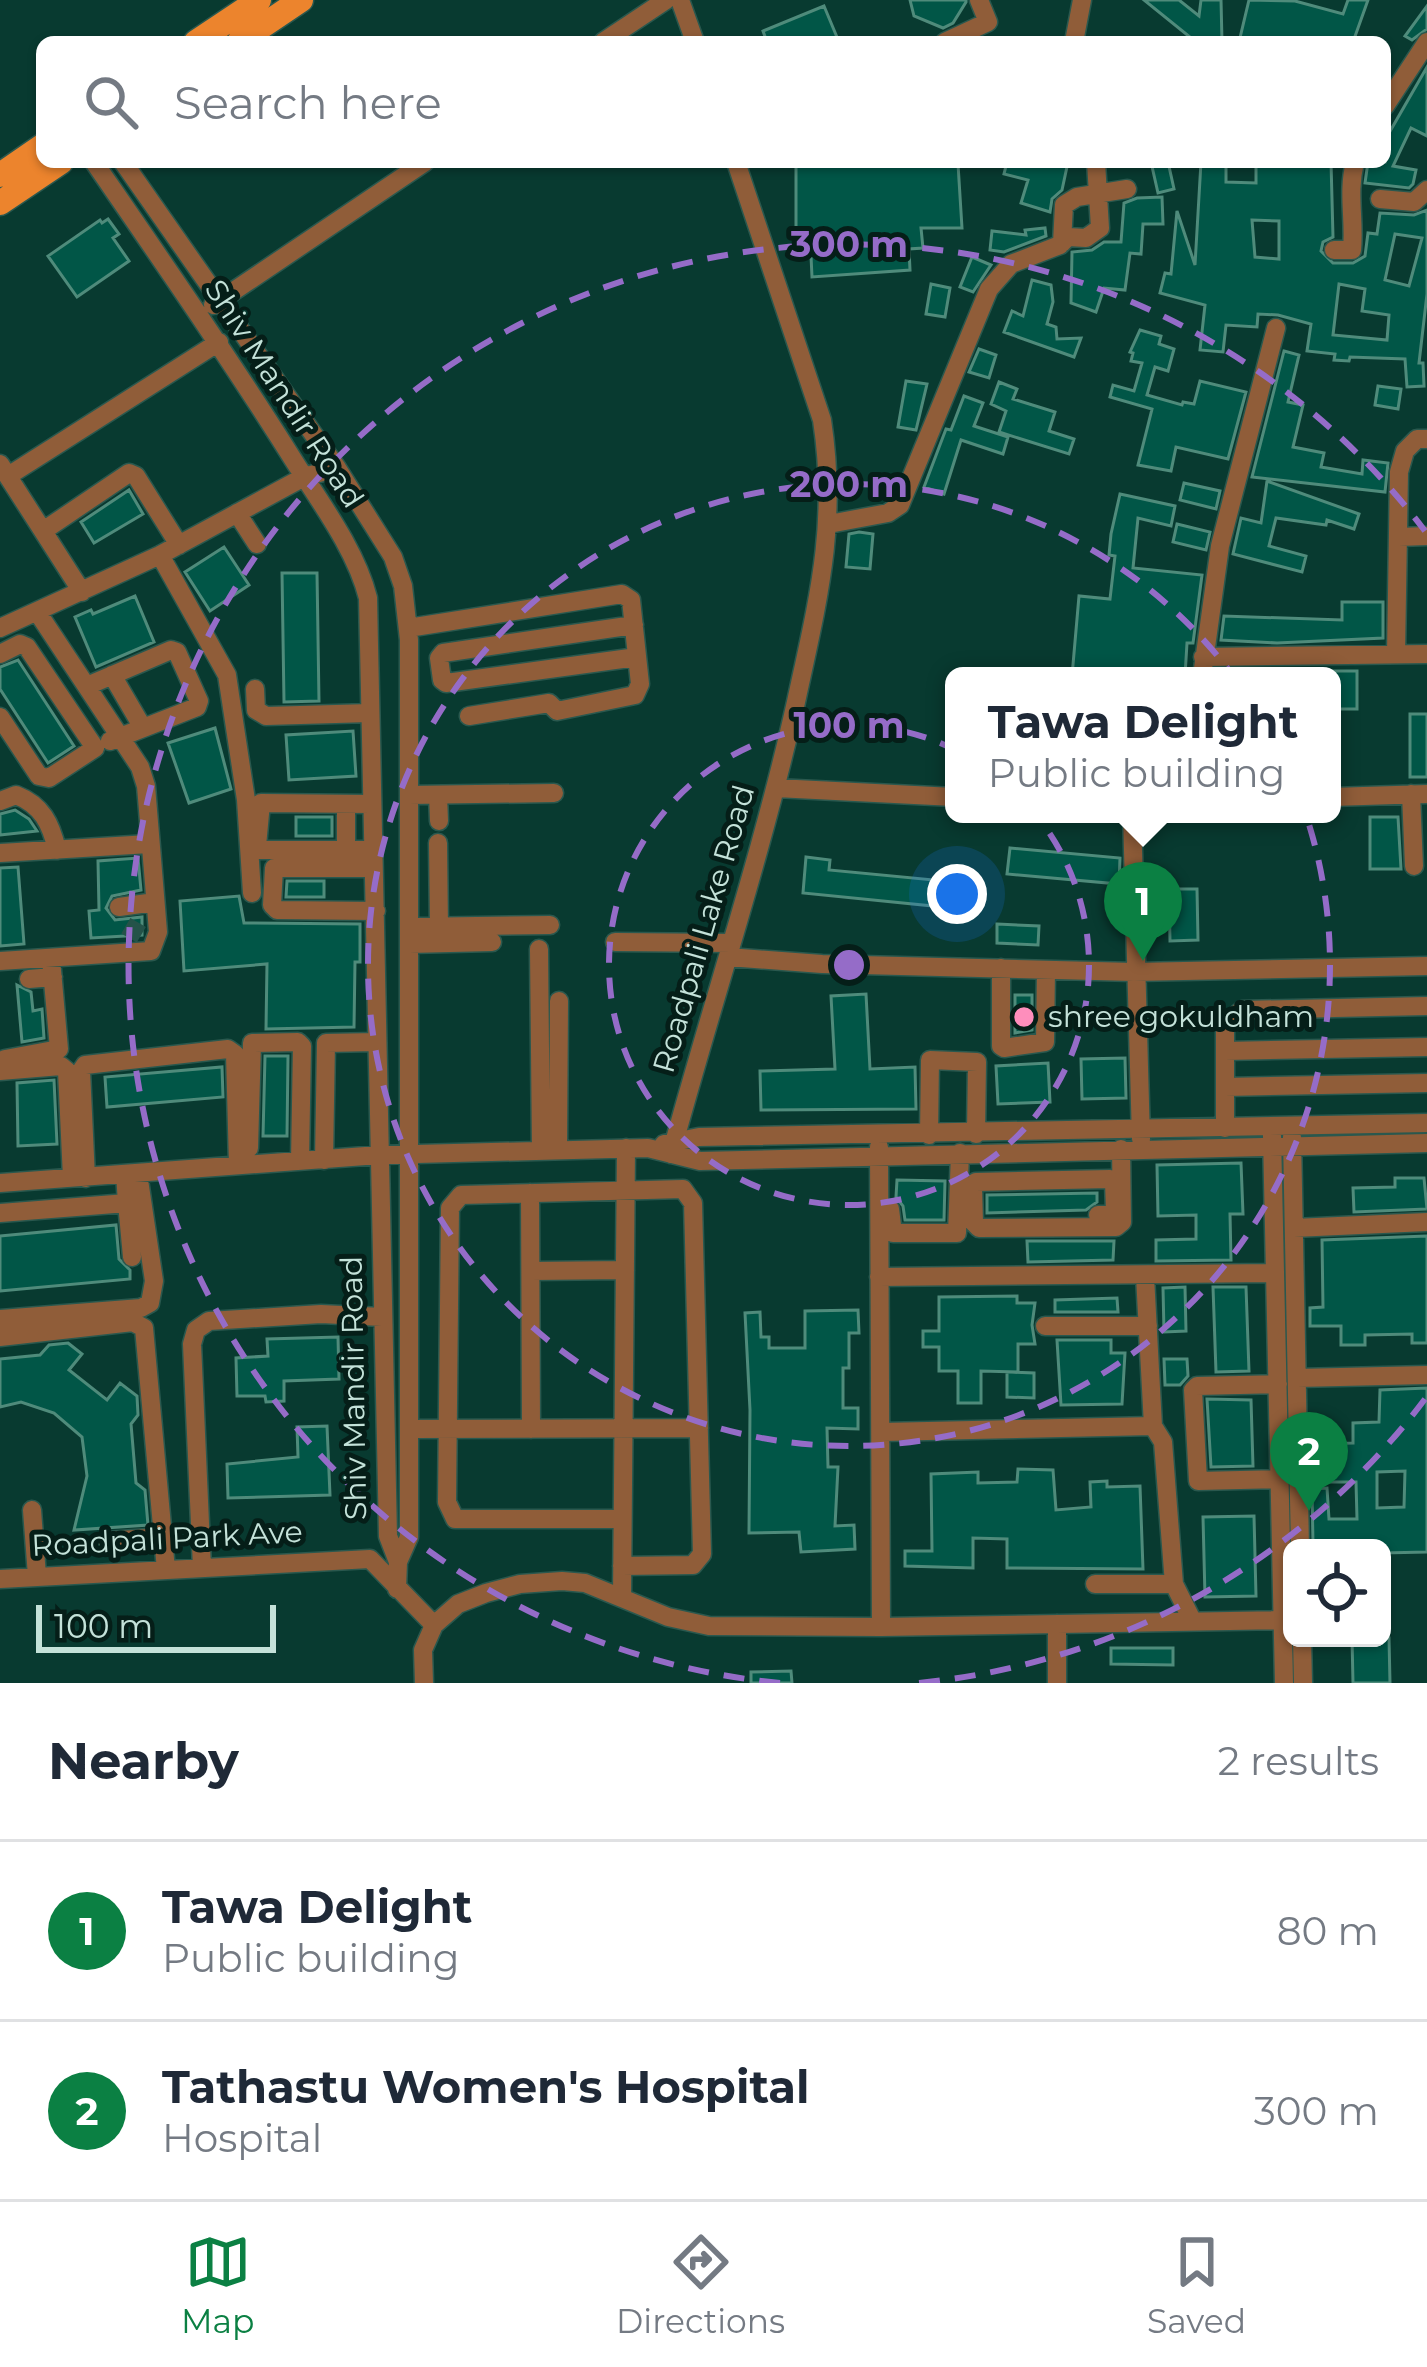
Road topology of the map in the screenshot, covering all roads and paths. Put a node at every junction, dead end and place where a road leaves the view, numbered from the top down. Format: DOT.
graph roads {
  1 [pos="259,0"];
  2 [pos="302,0"];
  3 [pos="666,0"];
  4 [pos="680,0"];
  5 [pos="979,0"];
  6 [pos="1082,0"];
  7 [pos="205,36"];
  8 [pos="248,36"];
  9 [pos="612,36"];
  10 [pos="693,36"];
  11 [pos="958,36"];
  12 [pos="1075,36"];
  13 [pos="1427,42"];
  14 [pos="1391,97"];
  15 [pos="36,150"];
  16 [pos="52,168"];
  17 [pos="98,168"];
  18 [pos="127,168"];
  19 [pos="416,168"];
  20 [pos="738,168"];
  21 [pos="1098,168"];
  22 [pos="1354,168"];
  23 [pos="0,175"];
  24 [pos="1427,190"];
  25 [pos="1380,200"];
  26 [pos="0,203"];
  27 [pos="1109,205"];
  28 [pos="1062,243"];
  29 [pos="1334,250"];
  30 [pos="219,301"];
  31 [pos="199,314"];
  32 [pos="1276,328"];
  33 [pos="219,342"];
  34 [pos="1427,439"];
  35 [pos="337,468"];
  36 [pos="4,470"];
  37 [pos="304,477"];
  38 [pos="237,513"];
  39 [pos="829,524"];
  40 [pos="43,532"];
  41 [pos="1399,536"];
  42 [pos="1427,536"];
  43 [pos="256,544"];
  44 [pos="179,545"];
  45 [pos="160,555"];
  46 [pos="82,592"];
  47 [pos="38,613"];
  48 [pos="634,625"];
  49 [pos="0,628"];
  50 [pos="408,628"];
  51 [pos="0,654"];
  52 [pos="1396,654"];
  53 [pos="1427,654"];
  54 [pos="637,657"];
  55 [pos="1203,666"];
  56 [pos="112,675"];
  57 [pos="87,686"];
  58 [pos="255,689"];
  59 [pos="370,713"];
  60 [pos="469,716"];
  61 [pos="0,717"];
  62 [pos="142,728"];
  63 [pos="119,736"];
  64 [pos="95,748"];
  65 [pos="776,788"];
  66 [pos="554,793"];
  67 [pos="1419,794"];
  68 [pos="438,795"];
  69 [pos="409,796"];
  70 [pos="945,797"];
  71 [pos="1341,797"];
  72 [pos="0,800"];
  73 [pos="346,804"];
  74 [pos="371,804"];
  75 [pos="439,821"];
  76 [pos="1132,823"];
  77 [pos="49,839"];
  78 [pos="438,843"];
  79 [pos="149,844"];
  80 [pos="0,853"];
  81 [pos="343,859"];
  82 [pos="373,859"];
  83 [pos="1414,866"];
  84 [pos="252,893"];
  85 [pos="340,909"];
  86 [pos="376,911"];
  87 [pos="550,925"];
  88 [pos="440,927"];
  89 [pos="409,936"];
  90 [pos="492,942"];
  91 [pos="614,942"];
  92 [pos="539,949"];
  93 [pos="730,950"];
  94 [pos="0,961"];
  95 [pos="1427,966"];
  96 [pos="52,968"];
  97 [pos="1001,968"];
  98 [pos="1046,970"];
  99 [pos="1134,972"];
  100 [pos="29,979"];
  101 [pos="559,1001"];
  102 [pos="1427,1006"];
  103 [pos="375,1042"];
  104 [pos="1427,1047"];
  105 [pos="1226,1051"];
  106 [pos="0,1060"];
  107 [pos="0,1071"];
  108 [pos="1427,1082"];
  109 [pos="1226,1087"];
  110 [pos="1427,1124"];
  111 [pos="1226,1128"];
  112 [pos="976,1134"];
  113 [pos="929,1135"];
  114 [pos="1282,1136"];
  115 [pos="1427,1142"];
  116 [pos="1134,1143"];
  117 [pos="626,1148"];
  118 [pos="673,1148"];
  119 [pos="882,1148"];
  120 [pos="549,1150"];
  121 [pos="961,1153"];
  122 [pos="410,1154"];
  123 [pos="379,1155"];
  124 [pos="324,1160"];
  125 [pos="300,1161"];
  126 [pos="244,1165"];
  127 [pos="131,1174"];
  128 [pos="79,1178"];
  129 [pos="0,1183"];
  130 [pos="626,1191"];
  131 [pos="530,1193"];
  132 [pos="135,1203"];
  133 [pos="0,1213"];
  134 [pos="1098,1215"];
  135 [pos="1427,1222"];
  136 [pos="1294,1228"];
  137 [pos="132,1257"];
  138 [pos="625,1270"];
  139 [pos="531,1271"];
  140 [pos="1275,1274"];
  141 [pos="1145,1276"];
  142 [pos="879,1277"];
  143 [pos="382,1317"];
  144 [pos="0,1319"];
  145 [pos="1045,1326"];
  146 [pos="1148,1326"];
  147 [pos="0,1337"];
  148 [pos="1427,1375"];
  149 [pos="1287,1381"];
  150 [pos="1153,1426"];
  151 [pos="699,1428"];
  152 [pos="410,1429"];
  153 [pos="448,1429"];
  154 [pos="532,1429"];
  155 [pos="623,1429"];
  156 [pos="882,1432"];
  157 [pos="1278,1479"];
  158 [pos="32,1510"];
  159 [pos="622,1519"];
  160 [pos="163,1537"];
  161 [pos="1299,1539"];
  162 [pos="108,1541"];
  163 [pos="1283,1557"];
  164 [pos="398,1562"];
  165 [pos="622,1566"];
  166 [pos="202,1568"];
  167 [pos="166,1570"];
  168 [pos="37,1576"];
  169 [pos="0,1579"];
  170 [pos="1095,1584"];
  171 [pos="1174,1584"];
  172 [pos="397,1588"];
  173 [pos="622,1597"];
  174 [pos="1192,1620"];
  175 [pos="1283,1620"];
  176 [pos="1057,1624"];
  177 [pos="434,1625"];
  178 [pos="881,1627"];
  179 [pos="1286,1647"];
  180 [pos="1302,1647"];
  181 [pos="424,1683"];
  182 [pos="1058,1683"];
  183 [pos="1284,1683"];
  184 [pos="1303,1683"];
  1 -- 7 [label="main road"];
  2 -- 8 [label="main road"];
  3 -- 9 [label="street"];
  4 -- 10 [label="street"];
  5 -- 11 [label="street"];
  6 -- 12 [label="street"];
  13 -- 14 [label="street"];
  15 -- 23 [label="main road"];
  16 -- 26 [label="main road"];
  17 -- 31 [label="street, Shiv Mandir Road"];
  18 -- 30 [label="street, Shiv Mandir Road"];
  19 -- 30 [label="street"];
  20 -- 39 [label="street, Roadpali Lake Road"];
  21 -- 27 [label="street"];
  22 -- 29 [label="street"];
  24 -- 25 [label="street"];
  27 -- 28 [label="street"];
  27 -- 28 [label="street"];
  28 -- 39 [label="street"];
  30 -- 31 [label="street"];
  30 -- 35 [label="street, Shiv Mandir Road"];
  31 -- 33 [label="street, Shiv Mandir Road"];
  32 -- 55 [label="street"];
  33 -- 36 [label="street"];
  33 -- 37 [label="street, Shiv Mandir Road"];
  34 -- 41 [label="street"];
  35 -- 37 [label="street"];
  35 -- 50 [label="street, Shiv Mandir Road"];
  36 -- 40 [label="street"];
  37 -- 38 [label="street"];
  37 -- 59 [label="street, Shiv Mandir Road"];
  38 -- 43 [label="street"];
  38 -- 44 [label="street"];
  39 -- 65 [label="street, Roadpali Lake Road"];
  40 -- 44 [label="street"];
  40 -- 46 [label="street"];
  41 -- 42 [label="street"];
  41 -- 52 [label="street"];
  44 -- 45 [label="street"];
  45 -- 46 [label="street"];
  45 -- 84 [label="street"];
  46 -- 47 [label="street"];
  47 -- 49 [label="street"];
  47 -- 57 [label="street"];
  48 -- 50 [label="street"];
  48 -- 54 [label="street"];
  48 -- 54 [label="street"];
  50 -- 69 [label="street, Shiv Mandir Road"];
  51 -- 64 [label="street"];
  52 -- 53 [label="street"];
  52 -- 55 [label="street"];
  54 -- 60 [label="street"];
  56 -- 57 [label="street"];
  56 -- 62 [label="street"];
  56 -- 62 [label="street"];
  57 -- 63 [label="street"];
  58 -- 59 [label="street"];
  59 -- 74 [label="street, Shiv Mandir Road"];
  61 -- 64 [label="street"];
  62 -- 63 [label="street"];
  63 -- 64 [label="street"];
  63 -- 79 [label="street"];
  65 -- 70 [label="street"];
  65 -- 93 [label="street, Roadpali Lake Road"];
  66 -- 68 [label="street"];
  67 -- 71 [label="street"];
  67 -- 83 [label="street"];
  68 -- 69 [label="street"];
  68 -- 75 [label="street"];
  69 -- 89 [label="street, Shiv Mandir Road"];
  72 -- 77 [label="street"];
  73 -- 74 [label="street"];
  73 -- 81 [label="street"];
  73 -- 81 [label="street"];
  74 -- 82 [label="street, Shiv Mandir Road"];
  76 -- 99 [label="street"];
  77 -- 79 [label="street"];
  77 -- 80 [label="street"];
  78 -- 88 [label="street"];
  79 -- 96 [label="street"];
  81 -- 82 [label="street"];
  81 -- 85 [label="street"];
  81 -- 85 [label="street"];
  82 -- 86 [label="street, Shiv Mandir Road"];
  85 -- 86 [label="street"];
  86 -- 103 [label="street, Shiv Mandir Road"];
  87 -- 88 [label="street"];
  88 -- 89 [label="street"];
  89 -- 90 [label="street"];
  89 -- 122 [label="street, Shiv Mandir Road"];
  91 -- 93 [label="street"];
  92 -- 120 [label="street"];
  93 -- 97 [label="street"];
  93 -- 118 [label="street, Roadpali Lake Road"];
  94 -- 96 [label="street"];
  95 -- 99 [label="street"];
  96 -- 100 [label="street"];
  96 -- 106 [label="street"];
  97 -- 98 [label="street"];
  97 -- 98 [label="street"];
  98 -- 99 [label="street"];
  99 -- 116 [label="street"];
  101 -- 120 [label="street"];
  102 -- 105 [label="street"];
  103 -- 123 [label="street, Shiv Mandir Road"];
  103 -- 124 [label="street"];
  104 -- 105 [label="street"];
  105 -- 109 [label="street"];
  107 -- 128 [label="street"];
  108 -- 109 [label="street"];
  109 -- 111 [label="street"];
  110 -- 114 [label="street"];
  111 -- 114 [label="street"];
  111 -- 116 [label="street"];
  112 -- 113 [label="street"];
  112 -- 113 [label="street"];
  112 -- 116 [label="street"];
  113 -- 119 [label="street"];
  114 -- 115 [label="street"];
  114 -- 116 [label="street"];
  114 -- 136 [label="street"];
  114 -- 140 [label="street"];
  116 -- 121 [label="street"];
  116 -- 134 [label="street"];
  117 -- 118 [label="street"];
  117 -- 120 [label="street"];
  117 -- 130 [label="street"];
  118 -- 119 [label="street"];
  119 -- 121 [label="street"];
  119 -- 121 [label="street"];
  119 -- 142 [label="street"];
  120 -- 122 [label="street"];
  122 -- 123 [label="street"];
  122 -- 152 [label="street, Shiv Mandir Road"];
  123 -- 124 [label="street"];
  123 -- 143 [label="street, Shiv Mandir Road"];
  124 -- 125 [label="street"];
  125 -- 126 [label="street"];
  125 -- 126 [label="street"];
  126 -- 127 [label="street"];
  126 -- 128 [label="street"];
  127 -- 128 [label="street"];
  127 -- 132 [label="street"];
  128 -- 129 [label="street"];
  130 -- 131 [label="street"];
  130 -- 138 [label="street"];
  130 -- 151 [label="street"];
  131 -- 139 [label="street"];
  131 -- 153 [label="street"];
  132 -- 133 [label="street"];
  132 -- 137 [label="street"];
  132 -- 144 [label="street"];
  135 -- 136 [label="street"];
  136 -- 149 [label="street"];
  138 -- 139 [label="street"];
  138 -- 155 [label="street"];
  139 -- 154 [label="street"];
  140 -- 141 [label="street"];
  140 -- 149 [label="street"];
  141 -- 142 [label="street"];
  141 -- 146 [label="street"];
  142 -- 156 [label="street"];
  143 -- 164 [label="street, Shiv Mandir Road"];
  143 -- 166 [label="street"];
  145 -- 146 [label="street"];
  146 -- 150 [label="street"];
  147 -- 160 [label="street"];
  148 -- 149 [label="street"];
  149 -- 157 [label="street"];
  149 -- 157 [label="street"];
  149 -- 161 [label="street"];
  150 -- 156 [label="street"];
  150 -- 171 [label="street"];
  151 -- 155 [label="street"];
  151 -- 165 [label="street"];
  152 -- 153 [label="street"];
  152 -- 164 [label="street, Shiv Mandir Road"];
  153 -- 154 [label="street"];
  153 -- 159 [label="street"];
  154 -- 155 [label="street"];
  155 -- 159 [label="street"];
  156 -- 178 [label="street"];
  157 -- 163 [label="street"];
  158 -- 168 [label="street"];
  159 -- 165 [label="street"];
  160 -- 162 [label="street"];
  160 -- 167 [label="street"];
  164 -- 172 [label="street"];
  165 -- 173 [label="street"];
  166 -- 167 [label="street, Roadpali Park Ave"];
  166 -- 172 [label="street, Roadpali Park Ave"];
  167 -- 168 [label="street, Roadpali Park Ave"];
  168 -- 169 [label="street, Roadpali Park Ave"];
  170 -- 171 [label="street"];
  171 -- 174 [label="street"];
  172 -- 177 [label="street"];
  173 -- 177 [label="street"];
  173 -- 178 [label="street"];
  174 -- 175 [label="street"];
  174 -- 176 [label="street"];
  176 -- 178 [label="street"];
  176 -- 182 [label="street"];
  177 -- 181 [label="street"];
  179 -- 183 [label="street"];
  180 -- 184 [label="street"];
}
